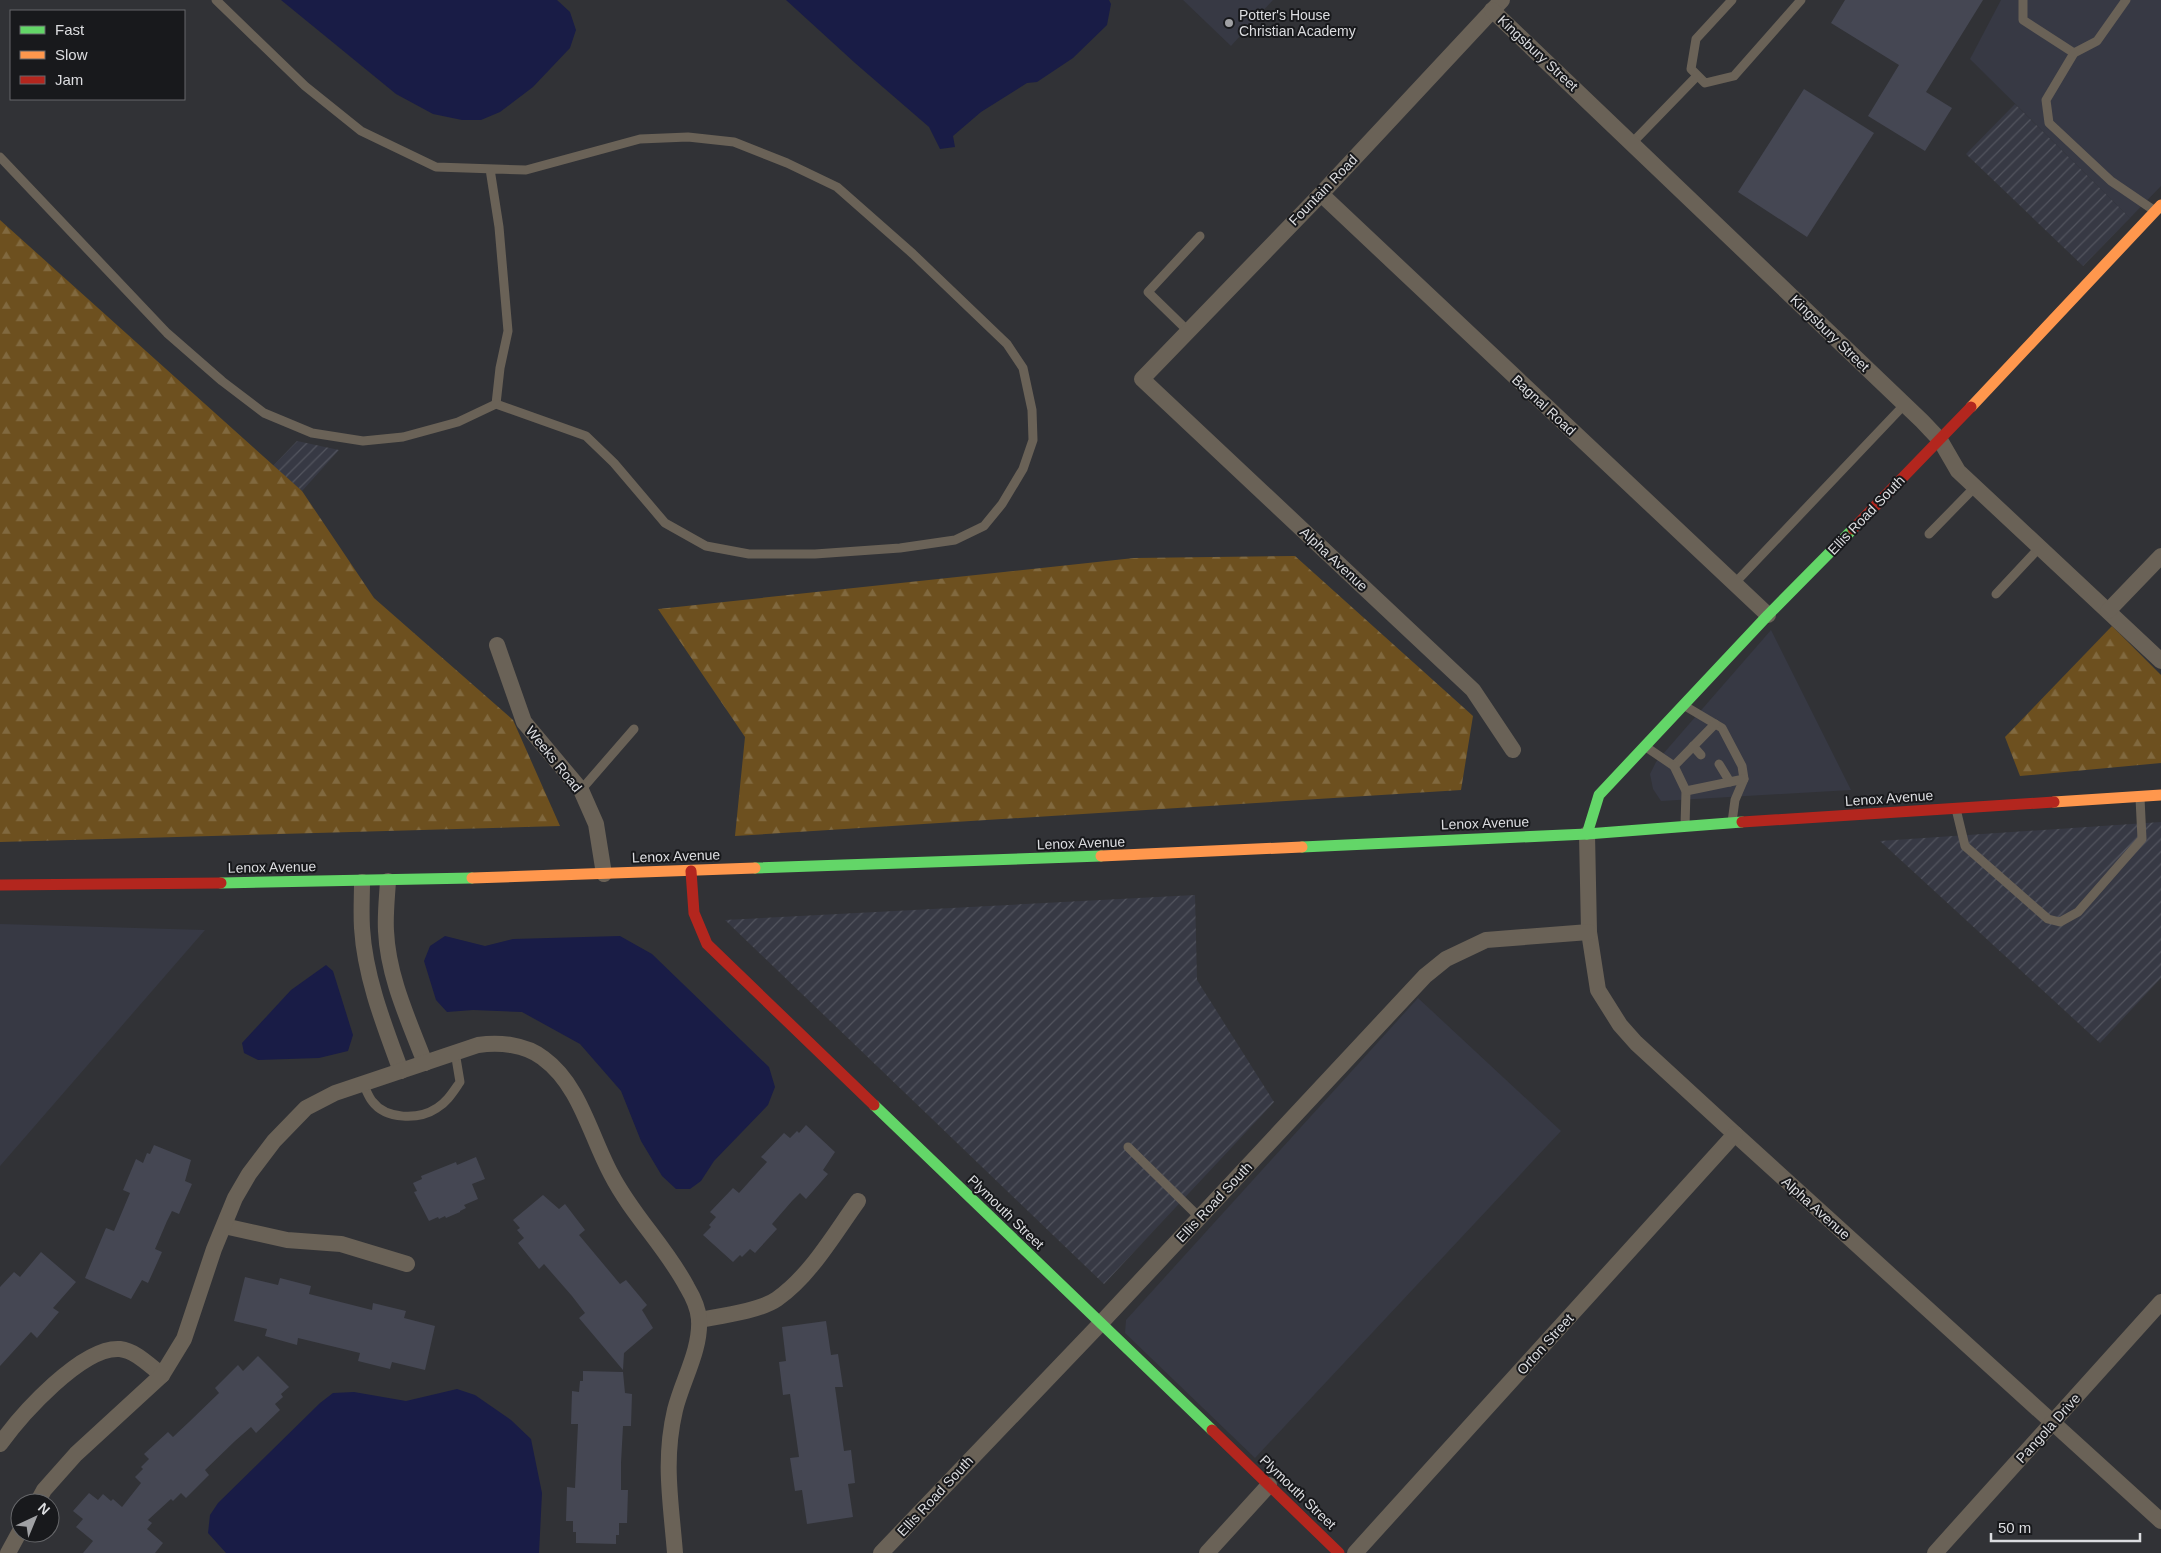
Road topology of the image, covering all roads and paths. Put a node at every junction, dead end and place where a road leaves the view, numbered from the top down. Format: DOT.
graph roads {
  1 [pos="216,0"];
  2 [pos="1732,0"];
  3 [pos="1801,0"];
  4 [pos="2023,0"];
  5 [pos="2126,0"];
  6 [pos="1497,5"];
  7 [pos="2074,53"];
  8 [pos="1697,76"];
  9 [pos="1632,143"];
  10 [pos="0,157"];
  11 [pos="490,169"];
  12 [pos="1321,194"];
  13 [pos="2158,208"];
  14 [pos="1200,236"];
  15 [pos="1188,331"];
  16 [pos="1142,379"];
  17 [pos="496,404"];
  18 [pos="1905,404"];
  19 [pos="1940,440"];
  20 [pos="1976,487"];
  21 [pos="1929,534"];
  22 [pos="2040,548"];
  23 [pos="2161,556"];
  24 [pos="1734,584"];
  25 [pos="1996,594"];
  26 [pos="2108,611"];
  27 [pos="1768,616"];
  28 [pos="497,645"];
  29 [pos="2161,661"];
  30 [pos="1684,705"];
  31 [pos="1715,724"];
  32 [pos="634,729"];
  33 [pos="1646,746"];
  34 [pos="1693,746"];
  35 [pos="1513,750"];
  36 [pos="1701,755"];
  37 [pos="1719,764"];
  38 [pos="1674,766"];
  39 [pos="1744,779"];
  40 [pos="1730,782"];
  41 [pos="581,790"];
  42 [pos="1686,792"];
  43 [pos="2161,795"];
  44 [pos="2139,797"];
  45 [pos="1956,809"];
  46 [pos="1732,822"];
  47 [pos="1685,826"];
  48 [pos="1587,834"];
  49 [pos="691,871"];
  50 [pos="604,874"];
  51 [pos="388,881"];
  52 [pos="362,882"];
  53 [pos="0,885"];
  54 [pos="1589,932"];
  55 [pos="455,1052"];
  56 [pos="425,1063"];
  57 [pos="401,1071"];
  58 [pos="363,1084"];
  59 [pos="1735,1134"];
  60 [pos="1128,1148"];
  61 [pos="858,1201"];
  62 [pos="1200,1218"];
  63 [pos="224,1226"];
  64 [pos="407,1264"];
  65 [pos="2161,1302"];
  66 [pos="699,1320"];
  67 [pos="1100,1323"];
  68 [pos="162,1375"];
  69 [pos="2052,1424"];
  70 [pos="0,1444"];
  71 [pos="1269,1485"];
  72 [pos="42,1493"];
  73 [pos="2161,1521"];
  74 [pos="675,1553"];
  75 [pos="881,1553"];
  76 [pos="1207,1553"];
  77 [pos="1339,1553"];
  78 [pos="1355,1553"];
  79 [pos="1935,1553"];
  1 -- 11 [label="lane"];
  2 -- 8 [label="lane"];
  3 -- 8 [label="lane"];
  4 -- 7 [label="lane"];
  5 -- 7 [label="lane"];
  6 -- 9 [label="street, Kingsbury Street"];
  6 -- 12 [label="street, Fountain Road"];
  7 -- 13 [label="lane"];
  8 -- 9 [label="lane"];
  9 -- 18 [label="street, Kingsbury Street"];
  10 -- 17 [label="lane"];
  11 -- 17 [label="lane"];
  11 -- 17 [label="lane"];
  12 -- 15 [label="street, Fountain Road"];
  12 -- 24 [label="street, Bagnal Road"];
  13 -- 19 [label="main road, Ellis Road South"];
  14 -- 15 [label="lane"];
  15 -- 16 [label="street, Fountain Road"];
  16 -- 35 [label="street, Alpha Avenue"];
  18 -- 19 [label="street, Kingsbury Street"];
  18 -- 24 [label="lane"];
  19 -- 20 [label="street, Kingsbury Street"];
  19 -- 27 [label="main road, Ellis Road South"];
  20 -- 21 [label="lane"];
  20 -- 22 [label="street, Kingsbury Street"];
  22 -- 25 [label="lane"];
  22 -- 26 [label="street, Kingsbury Street"];
  23 -- 26 [label="street"];
  24 -- 27 [label="street, Bagnal Road"];
  26 -- 29 [label="street, Kingsbury Street"];
  27 -- 30 [label="main road, Ellis Road South"];
  28 -- 41 [label="street, Weeks Road"];
  30 -- 31 [label="lane"];
  30 -- 33 [label="main road, Ellis Road South"];
  31 -- 34 [label="lane"];
  31 -- 39 [label="lane"];
  32 -- 41 [label="lane"];
  33 -- 38 [label="lane"];
  33 -- 48 [label="main road, Ellis Road South"];
  34 -- 36 [label="lane"];
  34 -- 38 [label="lane"];
  37 -- 40 [label="lane"];
  38 -- 42 [label="lane"];
  39 -- 40 [label="lane"];
  39 -- 46 [label="lane"];
  40 -- 42 [label="lane"];
  41 -- 50 [label="street, Weeks Road"];
  42 -- 47 [label="lane"];
  43 -- 44 [label="main road, Lenox Avenue"];
  44 -- 45 [label="main road, Lenox Avenue"];
  44 -- 45 [label="lane"];
  45 -- 46 [label="main road, Lenox Avenue"];
  46 -- 47 [label="main road, Lenox Avenue"];
  47 -- 48 [label="main road, Lenox Avenue"];
  48 -- 49 [label="main road, Lenox Avenue"];
  48 -- 54 [label="street, Alpha Avenue"];
  49 -- 50 [label="main road, Lenox Avenue"];
  49 -- 67 [label="main road, Plymouth Street"];
  50 -- 51 [label="main road, Lenox Avenue"];
  51 -- 52 [label="main road, Lenox Avenue"];
  51 -- 56 [label="street"];
  52 -- 53 [label="main road, Lenox Avenue"];
  52 -- 57 [label="street"];
  54 -- 59 [label="street, Alpha Avenue"];
  54 -- 62 [label="street, Ellis Road South"];
  55 -- 56 [label="street"];
  55 -- 58 [label="lane"];
  55 -- 66 [label="street"];
  56 -- 57 [label="street"];
  57 -- 58 [label="street"];
  58 -- 63 [label="street"];
  59 -- 69 [label="street, Alpha Avenue"];
  59 -- 78 [label="street, Orton Street"];
  60 -- 62 [label="lane"];
  61 -- 66 [label="street"];
  62 -- 67 [label="street, Ellis Road South"];
  63 -- 64 [label="street"];
  63 -- 68 [label="street"];
  65 -- 69 [label="street, Pangola Drive"];
  66 -- 74 [label="street"];
  67 -- 71 [label="main road, Plymouth Street"];
  67 -- 75 [label="street, Ellis Road South"];
  68 -- 70 [label="street"];
  68 -- 72 [label="street"];
  69 -- 73 [label="street, Alpha Avenue"];
  69 -- 79 [label="street, Pangola Drive"];
  71 -- 76 [label="street"];
  71 -- 77 [label="main road, Plymouth Street"];
}
